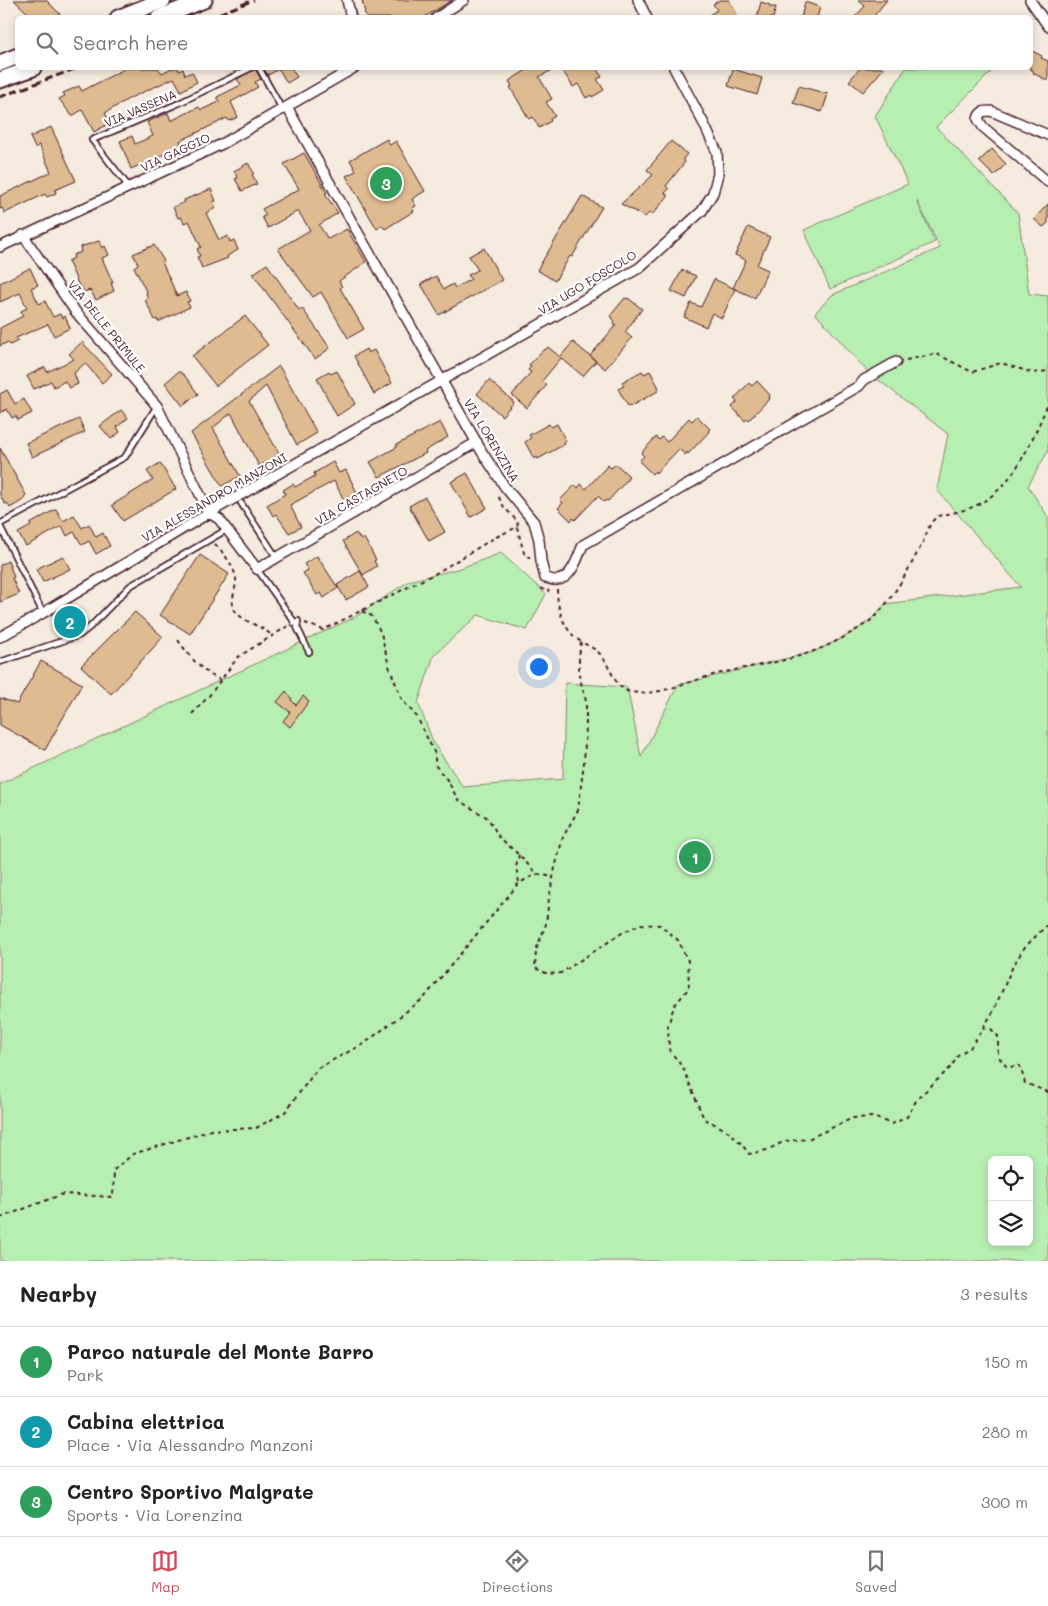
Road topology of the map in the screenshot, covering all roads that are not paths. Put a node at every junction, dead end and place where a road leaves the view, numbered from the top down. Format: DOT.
graph roads {
  1 [pos="163,0"];
  2 [pos="204,0"];
  3 [pos="347,0"];
  4 [pos="464,0"];
  5 [pos="638,0"];
  6 [pos="1030,0"];
  7 [pos="126,15"];
  8 [pos="166,15"];
  9 [pos="350,15"];
  10 [pos="441,15"];
  11 [pos="646,15"];
  12 [pos="1048,26"];
  13 [pos="15,57"];
  14 [pos="0,63"];
  15 [pos="28,70"];
  16 [pos="246,70"];
  17 [pos="260,70"];
  18 [pos="350,70"];
  19 [pos="675,70"];
  20 [pos="0,80"];
  21 [pos="284,108"];
  22 [pos="1048,135"];
  23 [pos="1048,182"];
  24 [pos="129,187"];
  25 [pos="23,235"];
  26 [pos="0,247"];
  27 [pos="896,362"];
  28 [pos="443,380"];
  29 [pos="157,406"];
  30 [pos="476,442"];
  31 [pos="241,503"];
  32 [pos="209,513"];
  33 [pos="0,525"];
  34 [pos="227,530"];
  35 [pos="277,558"];
  36 [pos="257,569"];
  37 [pos="43,613"];
  38 [pos="0,637"];
  39 [pos="309,652"];
  40 [pos="0,662"];
  1 -- 7 [label="main road"];
  2 -- 8 [label="main road"];
  3 -- 9 [label="street"];
  4 -- 10 [label="street"];
  5 -- 11 [label="street"];
  6 -- 12 [label="street"];
  13 -- 14 [label="main road"];
  15 -- 20 [label="main road"];
  16 -- 24 [label="lane, VIA VASSENA"];
  17 -- 21 [label="lane"];
  18 -- 21 [label="street, VIA GAGGIO"];
  19 -- 28 [label="street, VIA UGO FOSCOLO"];
  21 -- 24 [label="street, VIA GAGGIO"];
  21 -- 28 [label="street, VIA LORENZINA"];
  22 -- 23 [label="street"];
  24 -- 25 [label="street, VIA GAGGIO"];
  25 -- 26 [label="street, VIA GAGGIO"];
  25 -- 29 [label="street, VIA DELLE PRIMULE"];
  27 -- 30 [label="street, VIA LORENZINA"];
  28 -- 30 [label="street, VIA LORENZINA"];
  28 -- 32 [label="street, VIA ALESSANDRO MANZONI"];
  29 -- 32 [label="street, VIA DELLE PRIMULE"];
  29 -- 33 [label="lane"];
  30 -- 35 [label="street, VIA CASTAGNETO"];
  31 -- 35 [label="lane"];
  32 -- 34 [label="street"];
  32 -- 37 [label="street, VIA ALESSANDRO MANZONI"];
  33 -- 37 [label="lane"];
  34 -- 36 [label="street"];
  34 -- 40 [label="lane"];
  35 -- 36 [label="street, VIA CASTAGNETO"];
  36 -- 39 [label="lane"];
  37 -- 38 [label="street, VIA ALESSANDRO MANZONI"];
}
